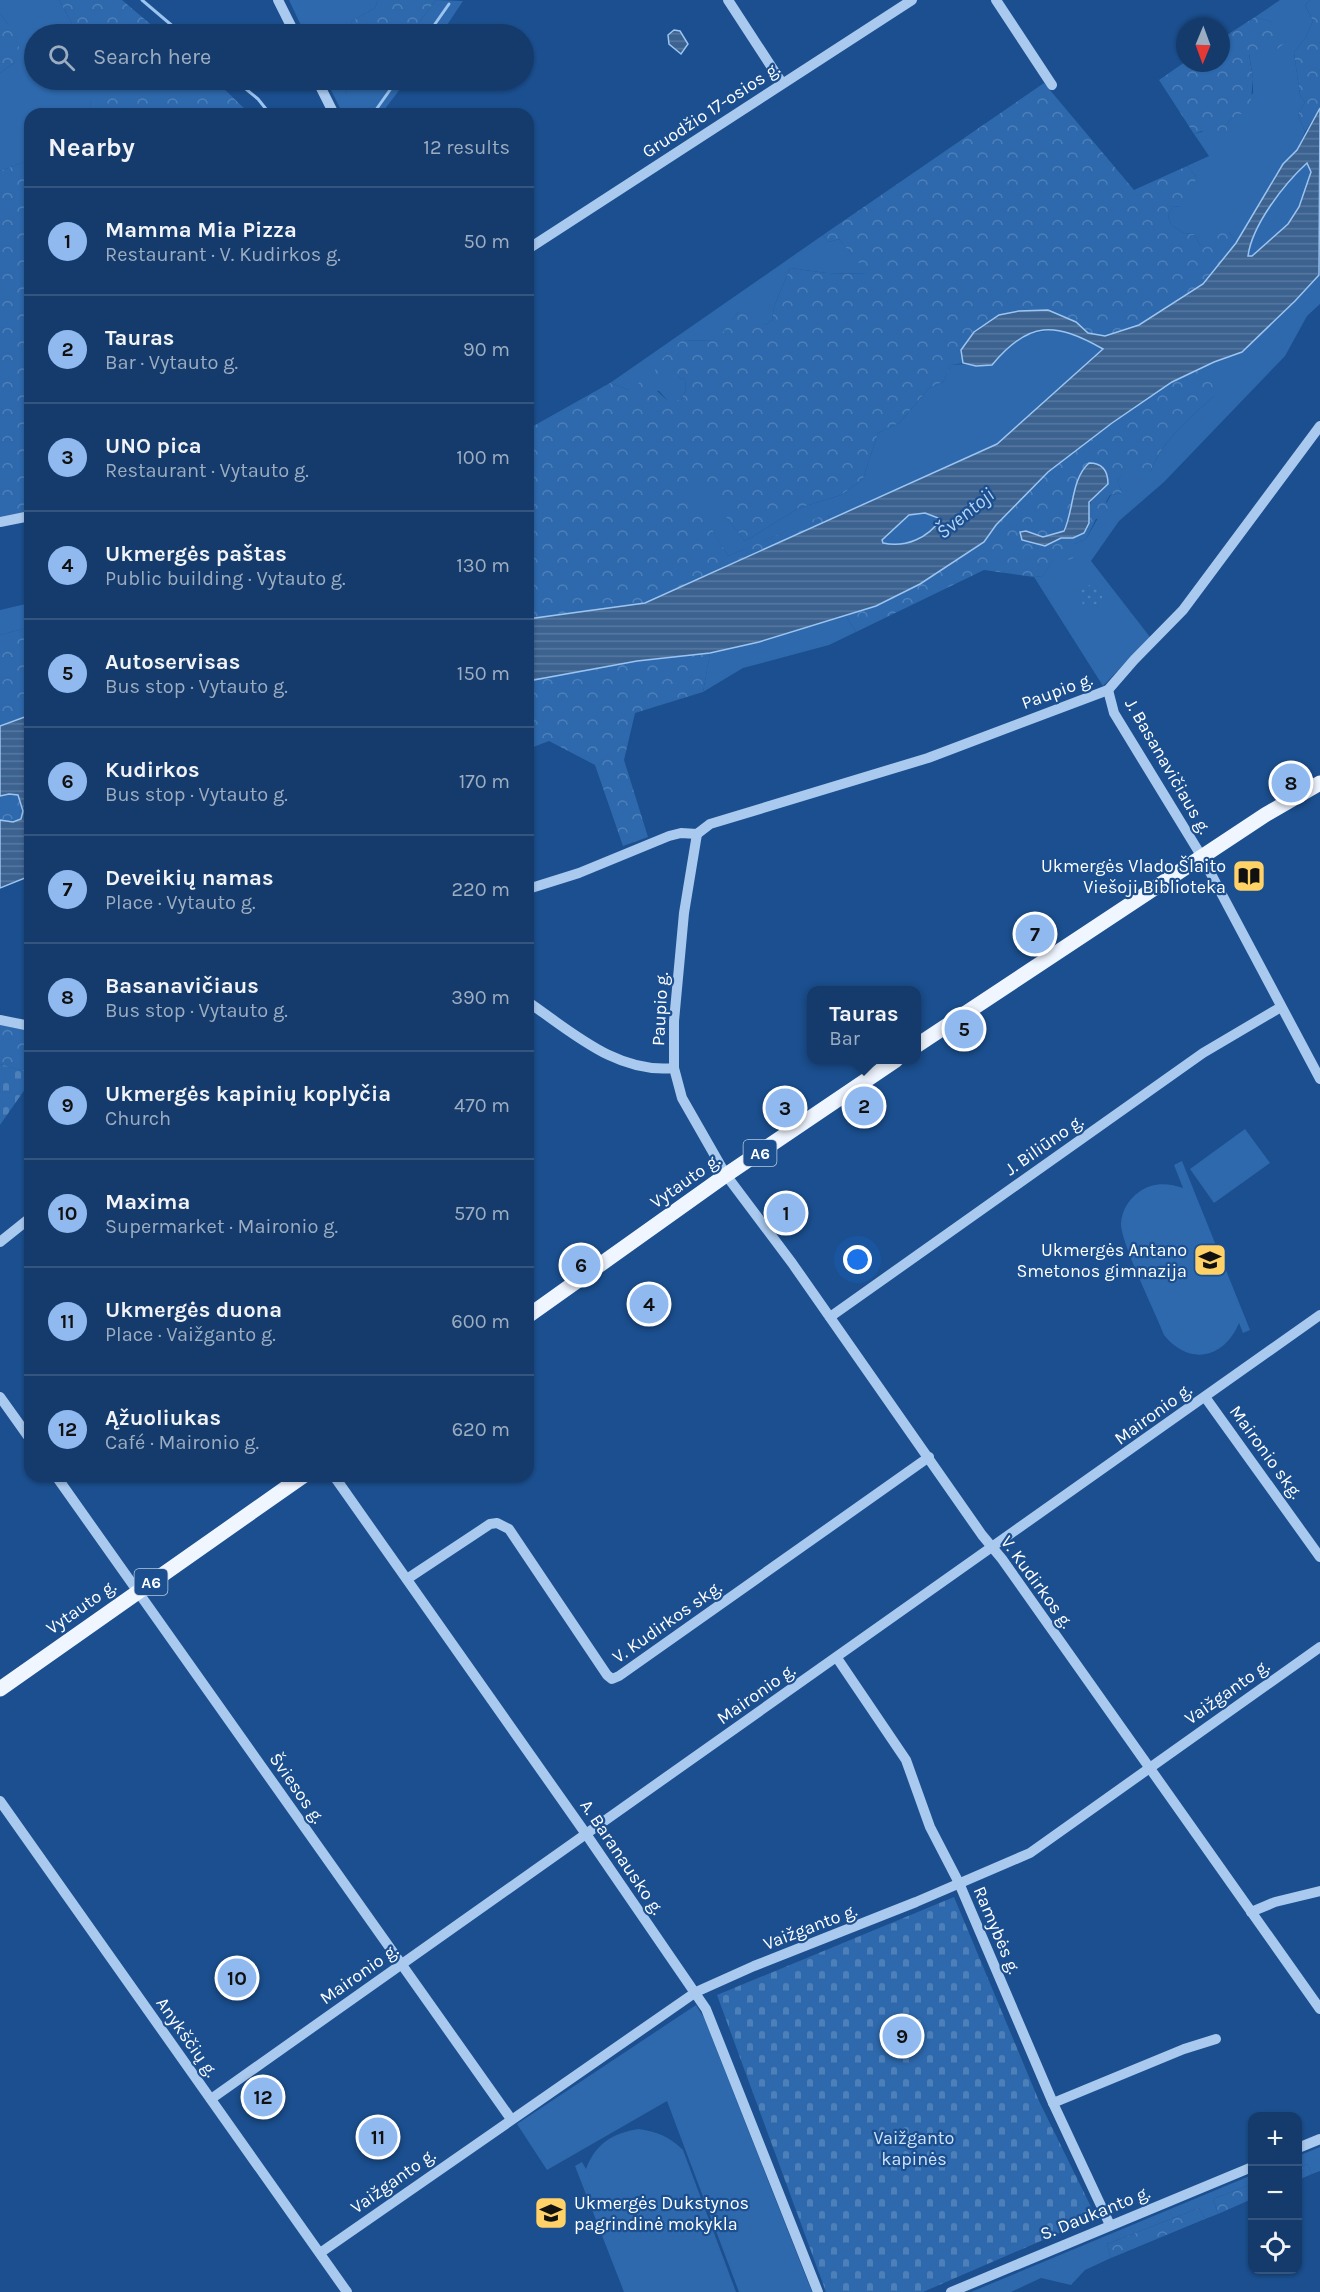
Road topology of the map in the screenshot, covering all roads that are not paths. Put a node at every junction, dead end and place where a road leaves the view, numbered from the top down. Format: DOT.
graph roads {
  1 [pos="278,0"];
  2 [pos="728,0"];
  3 [pos="912,0"];
  4 [pos="996,0"];
  5 [pos="290,24"];
  6 [pos="782,83"];
  7 [pos="1052,85"];
  8 [pos="322,90"];
  9 [pos="331,108"];
  10 [pos="534,245"];
  11 [pos="1320,426"];
  12 [pos="24,517"];
  13 [pos="0,522"];
  14 [pos="1108,690"];
  15 [pos="1320,783"];
  16 [pos="697,834"];
  17 [pos="1202,857"];
  18 [pos="534,887"];
  19 [pos="534,1006"];
  20 [pos="1281,1007"];
  21 [pos="0,1020"];
  22 [pos="24,1025"];
  23 [pos="921,1043"];
  24 [pos="889,1064"];
  25 [pos="674,1068"];
  26 [pos="1320,1079"];
  27 [pos="726,1175"];
  28 [pos="24,1223"];
  29 [pos="0,1242"];
  30 [pos="534,1312"];
  31 [pos="1320,1315"];
  32 [pos="830,1317"];
  33 [pos="1205,1396"];
  34 [pos="0,1397"];
  35 [pos="24,1431"];
  36 [pos="929,1457"];
  37 [pos="60,1482"];
  38 [pos="292,1482"];
  39 [pos="338,1482"];
  40 [pos="992,1548"];
  41 [pos="1320,1557"];
  42 [pos="407,1579"];
  43 [pos="138,1591"];
  44 [pos="1320,1647"];
  45 [pos="837,1658"];
  46 [pos="0,1689"];
  47 [pos="1149,1767"];
  48 [pos="0,1801"];
  49 [pos="586,1833"];
  50 [pos="959,1883"];
  51 [pos="1320,1892"];
  52 [pos="1251,1912"];
  53 [pos="400,1965"];
  54 [pos="696,1992"];
  55 [pos="1320,2009"];
  56 [pos="1216,2039"];
  57 [pos="211,2099"];
  58 [pos="1053,2103"];
  59 [pos="511,2119"];
  60 [pos="1320,2139"];
  61 [pos="1302,2146"];
  62 [pos="1248,2169"];
  63 [pos="1110,2224"];
  64 [pos="320,2253"];
  65 [pos="347,2292"];
  66 [pos="818,2292"];
  67 [pos="951,2292"];
  1 -- 5 [label="street"];
  2 -- 6 [label="street"];
  3 -- 6 [label="street, Gruodžio 17-osios g."];
  4 -- 7 [label="street"];
  6 -- 10 [label="street, Gruodžio 17-osios g."];
  8 -- 9 [label="street"];
  11 -- 14 [label="street, Paupio g."];
  12 -- 13 [label="street"];
  14 -- 16 [label="street, Paupio g."];
  14 -- 17 [label="street, J. Basanavičiaus g."];
  15 -- 17 [label="main road"];
  16 -- 18 [label="street, Paupio g."];
  16 -- 25 [label="street, Paupio g."];
  17 -- 20 [label="street, J. Basanavičiaus g."];
  17 -- 23 [label="main road"];
  19 -- 25 [label="street"];
  20 -- 26 [label="street, J. Basanavičiaus g."];
  20 -- 32 [label="street, J. Biliūno g."];
  21 -- 22 [label="street"];
  24 -- 27 [label="main road, Vytauto g. / A6"];
  25 -- 27 [label="street, Paupio g."];
  27 -- 30 [label="main road, Vytauto g. / A6"];
  27 -- 32 [label="street, V. Kudirkos g."];
  28 -- 29 [label="street"];
  31 -- 33 [label="street, Maironio g."];
  32 -- 36 [label="street, V. Kudirkos g."];
  33 -- 40 [label="street, Maironio g."];
  33 -- 41 [label="street, Maironio skg."];
  34 -- 35 [label="street"];
  36 -- 40 [label="street, V. Kudirkos g."];
  36 -- 42 [label="street, V. Kudirkos skg."];
  37 -- 43 [label="street, Šviesos g."];
  38 -- 43 [label="main road, Vytauto g. / A6"];
  39 -- 42 [label="street, A. Baranausko g."];
  40 -- 45 [label="street, Maironio g."];
  40 -- 47 [label="street, V. Kudirkos g."];
  42 -- 49 [label="street, A. Baranausko g."];
  43 -- 46 [label="main road, Vytauto g. / A6"];
  43 -- 53 [label="street, Šviesos g."];
  44 -- 47 [label="street, Vaižganto g."];
  45 -- 49 [label="street, Maironio g."];
  45 -- 50 [label="street, Ramybės g."];
  47 -- 50 [label="street, Vaižganto g."];
  47 -- 52 [label="street, V. Kudirkos g."];
  48 -- 57 [label="street, Anykščių g."];
  49 -- 53 [label="street, Maironio g."];
  49 -- 54 [label="street, A. Baranausko g."];
  50 -- 54 [label="street, Vaižganto g."];
  50 -- 58 [label="street, Ramybės g."];
  51 -- 52 [label="street"];
  52 -- 55 [label="street, V. Kudirkos g."];
  53 -- 57 [label="street, Maironio g."];
  53 -- 59 [label="street, Šviesos g."];
  54 -- 59 [label="street, Vaižganto g."];
  54 -- 66 [label="street, A. Baranausko g."];
  56 -- 58 [label="street"];
  57 -- 64 [label="street, Anykščių g."];
  58 -- 63 [label="street, Ramybės g."];
  59 -- 64 [label="street, Vaižganto g."];
  60 -- 61 [label="street"];
  62 -- 63 [label="street, S. Daukanto g."];
  63 -- 67 [label="street, S. Daukanto g."];
  64 -- 65 [label="street, Anykščių g."];
}
